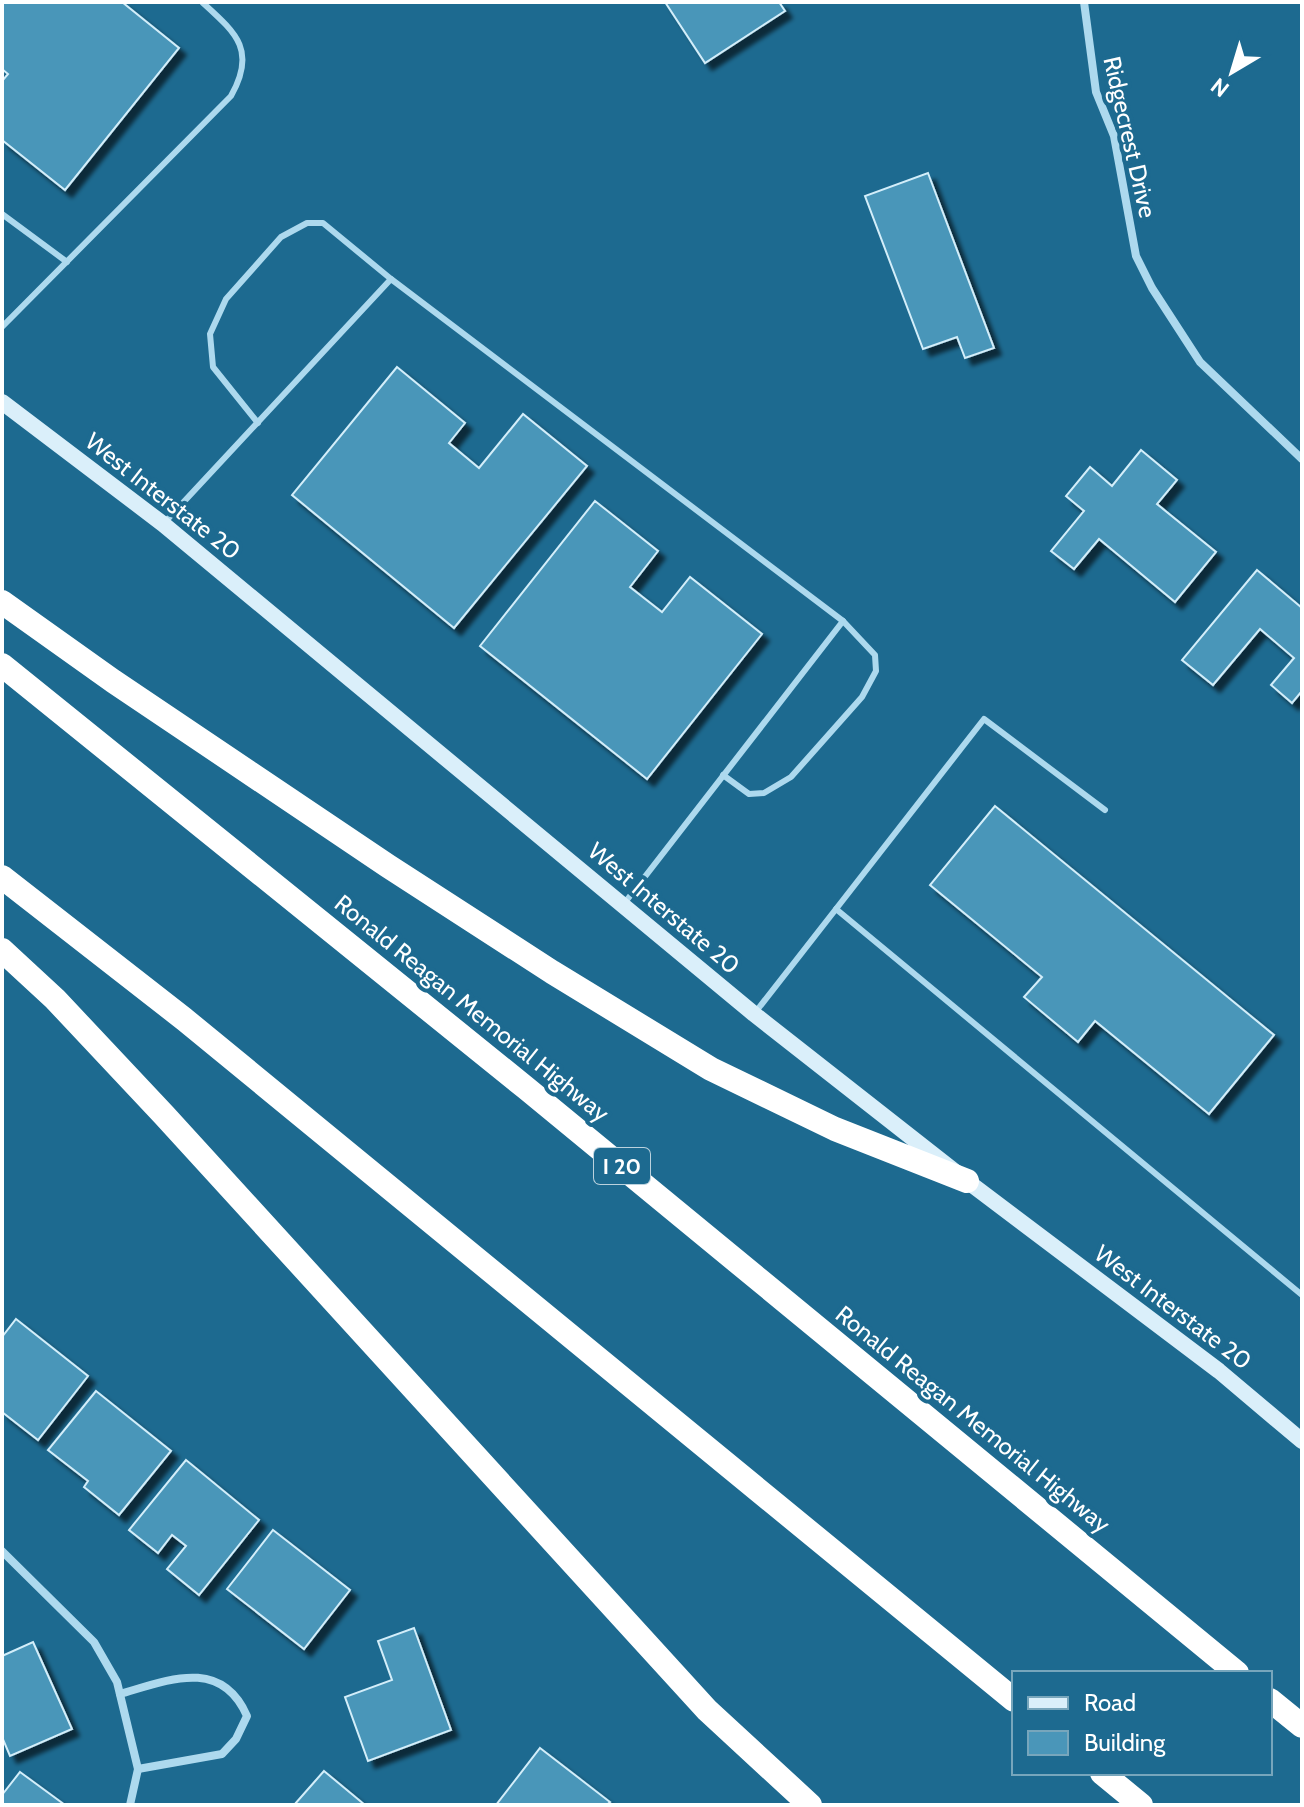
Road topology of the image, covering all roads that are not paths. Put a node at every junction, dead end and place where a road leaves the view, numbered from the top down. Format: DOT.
graph roads {
  1 [pos="202,2"];
  2 [pos="1084,2"];
  3 [pos="2,214"];
  4 [pos="67,262"];
  5 [pos="391,279"];
  6 [pos="2,327"];
  7 [pos="2,402"];
  8 [pos="258,423"];
  9 [pos="1302,459"];
  10 [pos="163,524"];
  11 [pos="2,602"];
  12 [pos="843,621"];
  13 [pos="2,665"];
  14 [pos="723,775"];
  15 [pos="1105,810"];
  16 [pos="2,877"];
  17 [pos="623,905"];
  18 [pos="836,909"];
  19 [pos="2,950"];
  20 [pos="754,1014"];
  21 [pos="967,1181"];
  22 [pos="1302,1295"];
  23 [pos="1302,1441"];
  24 [pos="2,1551"];
  25 [pos="1235,1671"];
  26 [pos="120,1694"];
  27 [pos="1012,1698"];
  28 [pos="1273,1703"];
  29 [pos="1302,1726"];
  30 [pos="138,1769"];
  31 [pos="1104,1775"];
  32 [pos="130,1805"];
  33 [pos="810,1805"];
  34 [pos="1141,1805"];
  1 -- 4 [label="lane"];
  2 -- 9 [label="street, Ridgecrest Drive"];
  3 -- 4 [label="lane"];
  4 -- 6 [label="lane"];
  5 -- 8 [label="lane"];
  5 -- 8 [label="lane"];
  5 -- 12 [label="lane"];
  7 -- 10 [label="main road, West Interstate 20"];
  8 -- 10 [label="lane"];
  10 -- 17 [label="main road, West Interstate 20"];
  11 -- 21 [label="highway"];
  12 -- 14 [label="lane"];
  12 -- 14 [label="lane"];
  13 -- 25 [label="highway, Ronald Reagan Memorial Highway / I 20"];
  14 -- 17 [label="lane"];
  15 -- 18 [label="lane"];
  16 -- 27 [label="highway"];
  17 -- 20 [label="main road, West Interstate 20"];
  18 -- 20 [label="lane"];
  18 -- 22 [label="lane"];
  19 -- 33 [label="highway"];
  20 -- 21 [label="main road, West Interstate 20"];
  21 -- 23 [label="main road, West Interstate 20"];
  24 -- 26 [label="street"];
  26 -- 30 [label="street"];
  26 -- 30 [label="street"];
  28 -- 29 [label="highway"];
  30 -- 32 [label="street"];
  31 -- 34 [label="highway"];
}
